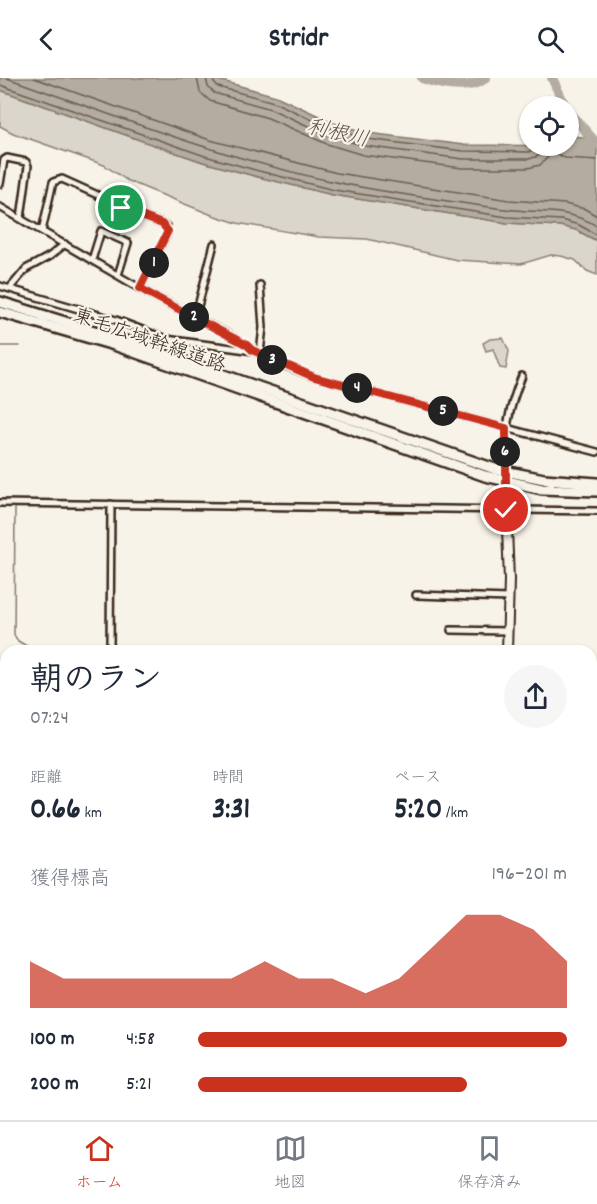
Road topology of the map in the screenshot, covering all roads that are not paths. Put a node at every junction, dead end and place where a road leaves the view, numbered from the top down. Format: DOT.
graph roads {
  1 [pos="0,184"];
  2 [pos="0,207"];
  3 [pos="21,218"];
  4 [pos="42,231"];
  5 [pos="65,244"];
  6 [pos="214,244"];
  7 [pos="92,260"];
  8 [pos="118,275"];
  9 [pos="260,285"];
  10 [pos="0,286"];
  11 [pos="10,288"];
  12 [pos="140,288"];
  13 [pos="0,302"];
  14 [pos="0,312"];
  15 [pos="195,318"];
  16 [pos="252,350"];
  17 [pos="260,353"];
  18 [pos="522,376"];
  19 [pos="506,428"];
  20 [pos="597,452"];
  21 [pos="505,471"];
  22 [pos="505,482"];
  23 [pos="597,483"];
  24 [pos="597,491"];
  25 [pos="0,503"];
  26 [pos="111,504"];
  27 [pos="506,510"];
  28 [pos="597,511"];
  29 [pos="416,595"];
  30 [pos="508,598"];
  31 [pos="451,630"];
  32 [pos="508,632"];
  33 [pos="110,645"];
  34 [pos="507,645"];
  1 -- 3 [label="street"];
  2 -- 3 [label="street"];
  3 -- 4 [label="street"];
  4 -- 5 [label="street"];
  4 -- 12 [label="street"];
  5 -- 7 [label="street"];
  5 -- 11 [label="street"];
  6 -- 15 [label="street"];
  7 -- 8 [label="street"];
  7 -- 8 [label="street"];
  8 -- 12 [label="street"];
  9 -- 17 [label="street"];
  10 -- 11 [label="street"];
  11 -- 16 [label="street"];
  12 -- 15 [label="street"];
  13 -- 21 [label="highway, 東毛広域幹線道路"];
  14 -- 22 [label="highway, 東毛広域幹線道路"];
  15 -- 16 [label="street"];
  16 -- 17 [label="street"];
  17 -- 19 [label="street"];
  18 -- 19 [label="street"];
  19 -- 20 [label="street"];
  19 -- 21 [label="street"];
  21 -- 22 [label="street"];
  21 -- 23 [label="highway, 東毛広域幹線道路"];
  22 -- 24 [label="highway, 東毛広域幹線道路"];
  22 -- 27 [label="street"];
  25 -- 26 [label="street"];
  26 -- 27 [label="street"];
  26 -- 33 [label="street"];
  27 -- 28 [label="street"];
  27 -- 30 [label="street"];
  29 -- 30 [label="street"];
  30 -- 32 [label="street"];
  31 -- 32 [label="street"];
  32 -- 34 [label="street"];
}
